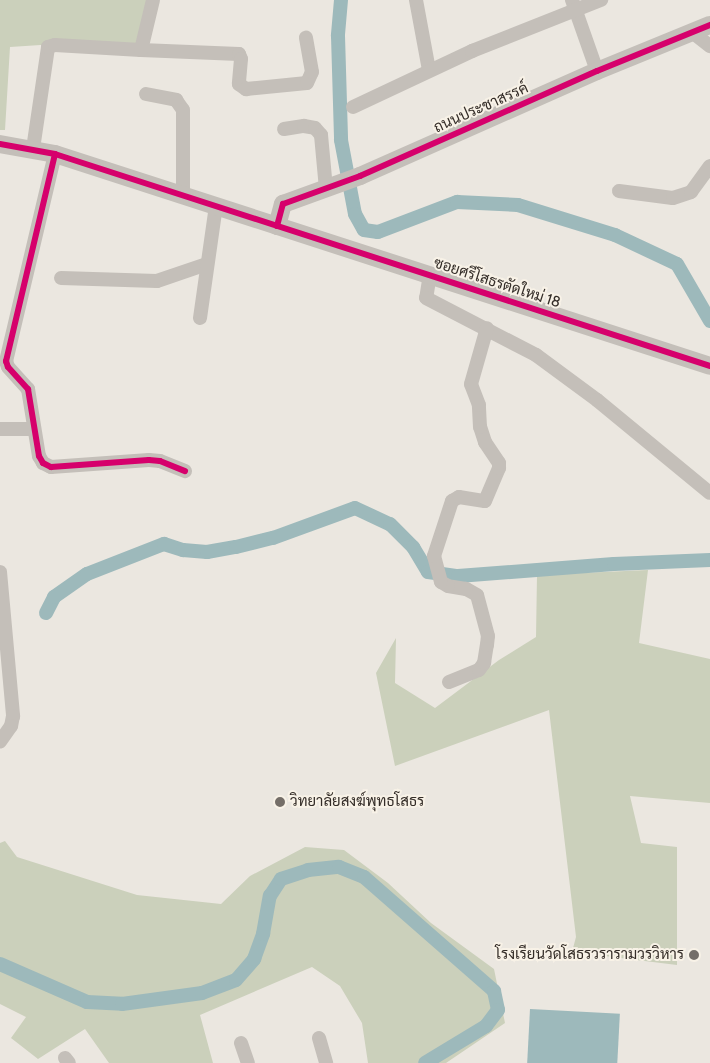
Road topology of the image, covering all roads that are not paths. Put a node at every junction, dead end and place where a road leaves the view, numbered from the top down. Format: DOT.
graph roads {
  1 [pos="153,0"];
  2 [pos="416,0"];
  3 [pos="601,0"];
  4 [pos="574,5"];
  5 [pos="710,25"];
  6 [pos="692,32"];
  7 [pos="306,38"];
  8 [pos="710,46"];
  9 [pos="141,50"];
  10 [pos="429,70"];
  11 [pos="597,71"];
  12 [pos="146,94"];
  13 [pos="353,107"];
  14 [pos="284,128"];
  15 [pos="0,144"];
  16 [pos="34,149"];
  17 [pos="55,154"];
  18 [pos="710,166"];
  19 [pos="330,188"];
  20 [pos="619,191"];
  21 [pos="183,195"];
  22 [pos="216,206"];
  23 [pos="277,226"];
  24 [pos="207,264"];
  25 [pos="430,274"];
  26 [pos="61,278"];
  27 [pos="200,318"];
  28 [pos="487,328"];
  29 [pos="710,366"];
  30 [pos="0,429"];
  31 [pos="29,429"];
  32 [pos="185,471"];
  33 [pos="710,493"];
  34 [pos="0,572"];
  35 [pos="449,682"];
  36 [pos="0,742"];
  37 [pos="319,1038"];
  38 [pos="241,1043"];
  39 [pos="248,1063"];
  40 [pos="326,1063"];
  1 -- 9 [label="street"];
  2 -- 10 [label="street"];
  3 -- 4 [label="street"];
  4 -- 10 [label="street"];
  4 -- 11 [label="street"];
  5 -- 6 [label="street, ถนนประชาสรรค์"];
  6 -- 8 [label="street"];
  6 -- 11 [label="street, ถนนประชาสรรค์"];
  7 -- 9 [label="street"];
  9 -- 16 [label="street"];
  10 -- 13 [label="street"];
  11 -- 19 [label="street, ถนนประชาสรรค์"];
  12 -- 21 [label="street"];
  14 -- 19 [label="street"];
  15 -- 16 [label="street, ซอยศรีโสธรตัดใหม่ 18"];
  16 -- 17 [label="street, ซอยศรีโสธรตัดใหม่ 18"];
  17 -- 21 [label="street, ซอยศรีโสธรตัดใหม่ 18"];
  17 -- 32 [label="street"];
  18 -- 20 [label="street"];
  19 -- 23 [label="street, ถนนประชาสรรค์"];
  21 -- 22 [label="street, ซอยศรีโสธรตัดใหม่ 18"];
  22 -- 23 [label="street, ซอยศรีโสธรตัดใหม่ 18"];
  22 -- 24 [label="street"];
  23 -- 25 [label="street, ซอยศรีโสธรตัดใหม่ 18"];
  24 -- 26 [label="street"];
  24 -- 27 [label="street"];
  25 -- 28 [label="street"];
  25 -- 29 [label="street, ซอยศรีโสธรตัดใหม่ 18"];
  28 -- 33 [label="street"];
  28 -- 35 [label="street"];
  30 -- 31 [label="street"];
  34 -- 36 [label="street"];
  37 -- 40 [label="street"];
  38 -- 39 [label="street"];
}
